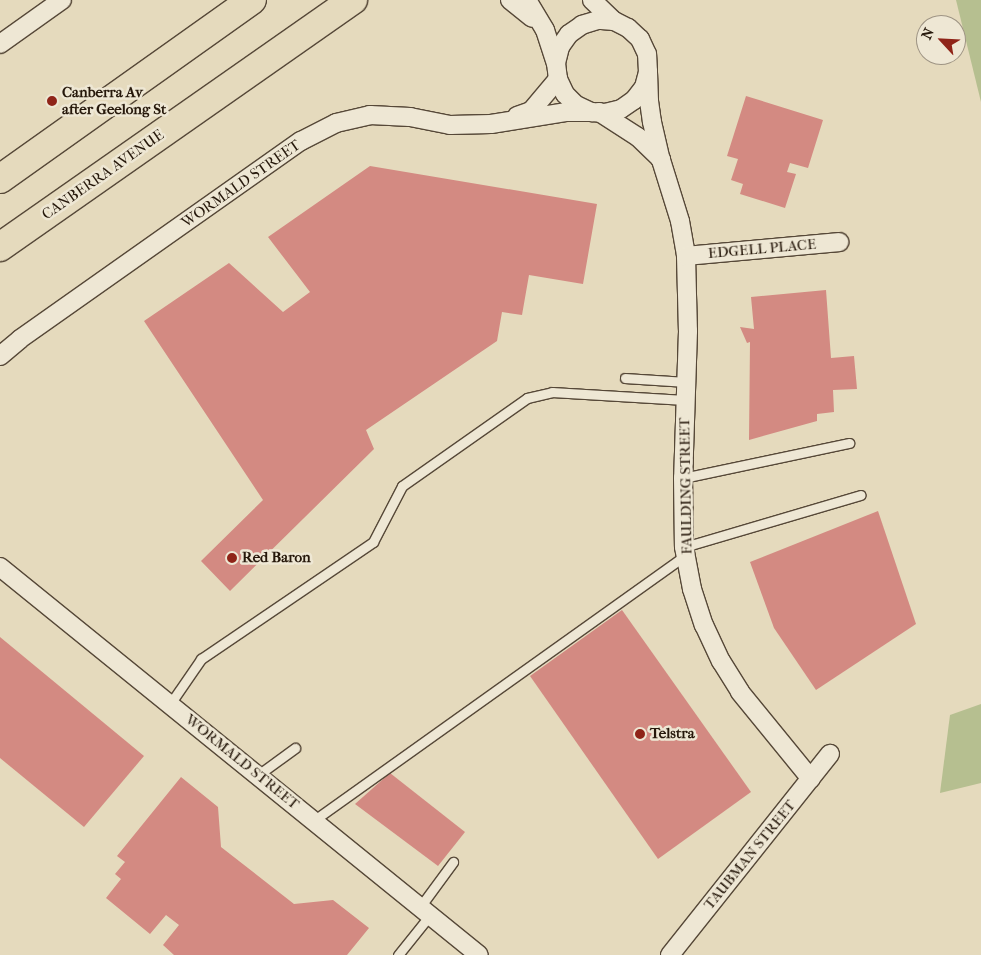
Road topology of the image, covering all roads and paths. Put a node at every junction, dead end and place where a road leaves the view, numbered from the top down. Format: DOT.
graph roads {
  1 [pos="62,0"];
  2 [pos="252,0"];
  3 [pos="353,0"];
  4 [pos="510,0"];
  5 [pos="527,0"];
  6 [pos="592,0"];
  7 [pos="43,6"];
  8 [pos="614,21"];
  9 [pos="545,30"];
  10 [pos="0,44"];
  11 [pos="557,71"];
  12 [pos="648,72"];
  13 [pos="595,112"];
  14 [pos="491,124"];
  15 [pos="661,160"];
  16 [pos="0,179"];
  17 [pos="838,242"];
  18 [pos="0,247"];
  19 [pos="686,256"];
  20 [pos="20,339"];
  21 [pos="0,350"];
  22 [pos="0,356"];
  23 [pos="625,378"];
  24 [pos="686,382"];
  25 [pos="685,400"];
  26 [pos="849,443"];
  27 [pos="683,478"];
  28 [pos="861,495"];
  29 [pos="685,551"];
  30 [pos="1,569"];
  31 [pos="170,704"];
  32 [pos="295,748"];
  33 [pos="830,754"];
  34 [pos="258,775"];
  35 [pos="812,779"];
  36 [pos="314,820"];
  37 [pos="453,862"];
  38 [pos="425,911"];
  39 [pos="398,955"];
  40 [pos="479,955"];
  41 [pos="670,955"];
  1 -- 7 [label="street"];
  2 -- 16 [label="highway"];
  3 -- 18 [label="highway, CANBERRA AVENUE"];
  4 -- 9 [label="street"];
  5 -- 9 [label="street"];
  6 -- 8 [label="street"];
  7 -- 10 [label="street"];
  8 -- 11 [label="street"];
  8 -- 12 [label="street"];
  9 -- 11 [label="street"];
  11 -- 13 [label="street"];
  11 -- 14 [label="street, WORMALD STREET"];
  12 -- 13 [label="street"];
  12 -- 15 [label="street, FAULDING STREET"];
  13 -- 14 [label="street, WORMALD STREET"];
  13 -- 15 [label="street, FAULDING STREET"];
  14 -- 20 [label="street, WORMALD STREET"];
  15 -- 19 [label="street, FAULDING STREET"];
  17 -- 19 [label="street, EDGELL PLACE"];
  19 -- 24 [label="street, FAULDING STREET"];
  20 -- 21 [label="street, WORMALD STREET"];
  20 -- 22 [label="street, WORMALD STREET"];
  23 -- 24 [label="lane"];
  24 -- 25 [label="street, FAULDING STREET"];
  25 -- 27 [label="street, FAULDING STREET"];
  25 -- 31 [label="lane"];
  26 -- 27 [label="lane"];
  27 -- 29 [label="street, FAULDING STREET"];
  28 -- 29 [label="lane"];
  29 -- 35 [label="street, FAULDING STREET"];
  29 -- 36 [label="lane"];
  30 -- 31 [label="street, WORMALD STREET"];
  31 -- 34 [label="street, WORMALD STREET"];
  32 -- 34 [label="lane"];
  33 -- 35 [label="street, TAUBMAN STREET"];
  34 -- 36 [label="street, WORMALD STREET"];
  35 -- 41 [label="street, TAUBMAN STREET"];
  36 -- 38 [label="street, WORMALD STREET"];
  37 -- 38 [label="lane"];
  38 -- 39 [label="lane"];
  38 -- 40 [label="street, WORMALD STREET"];
}
